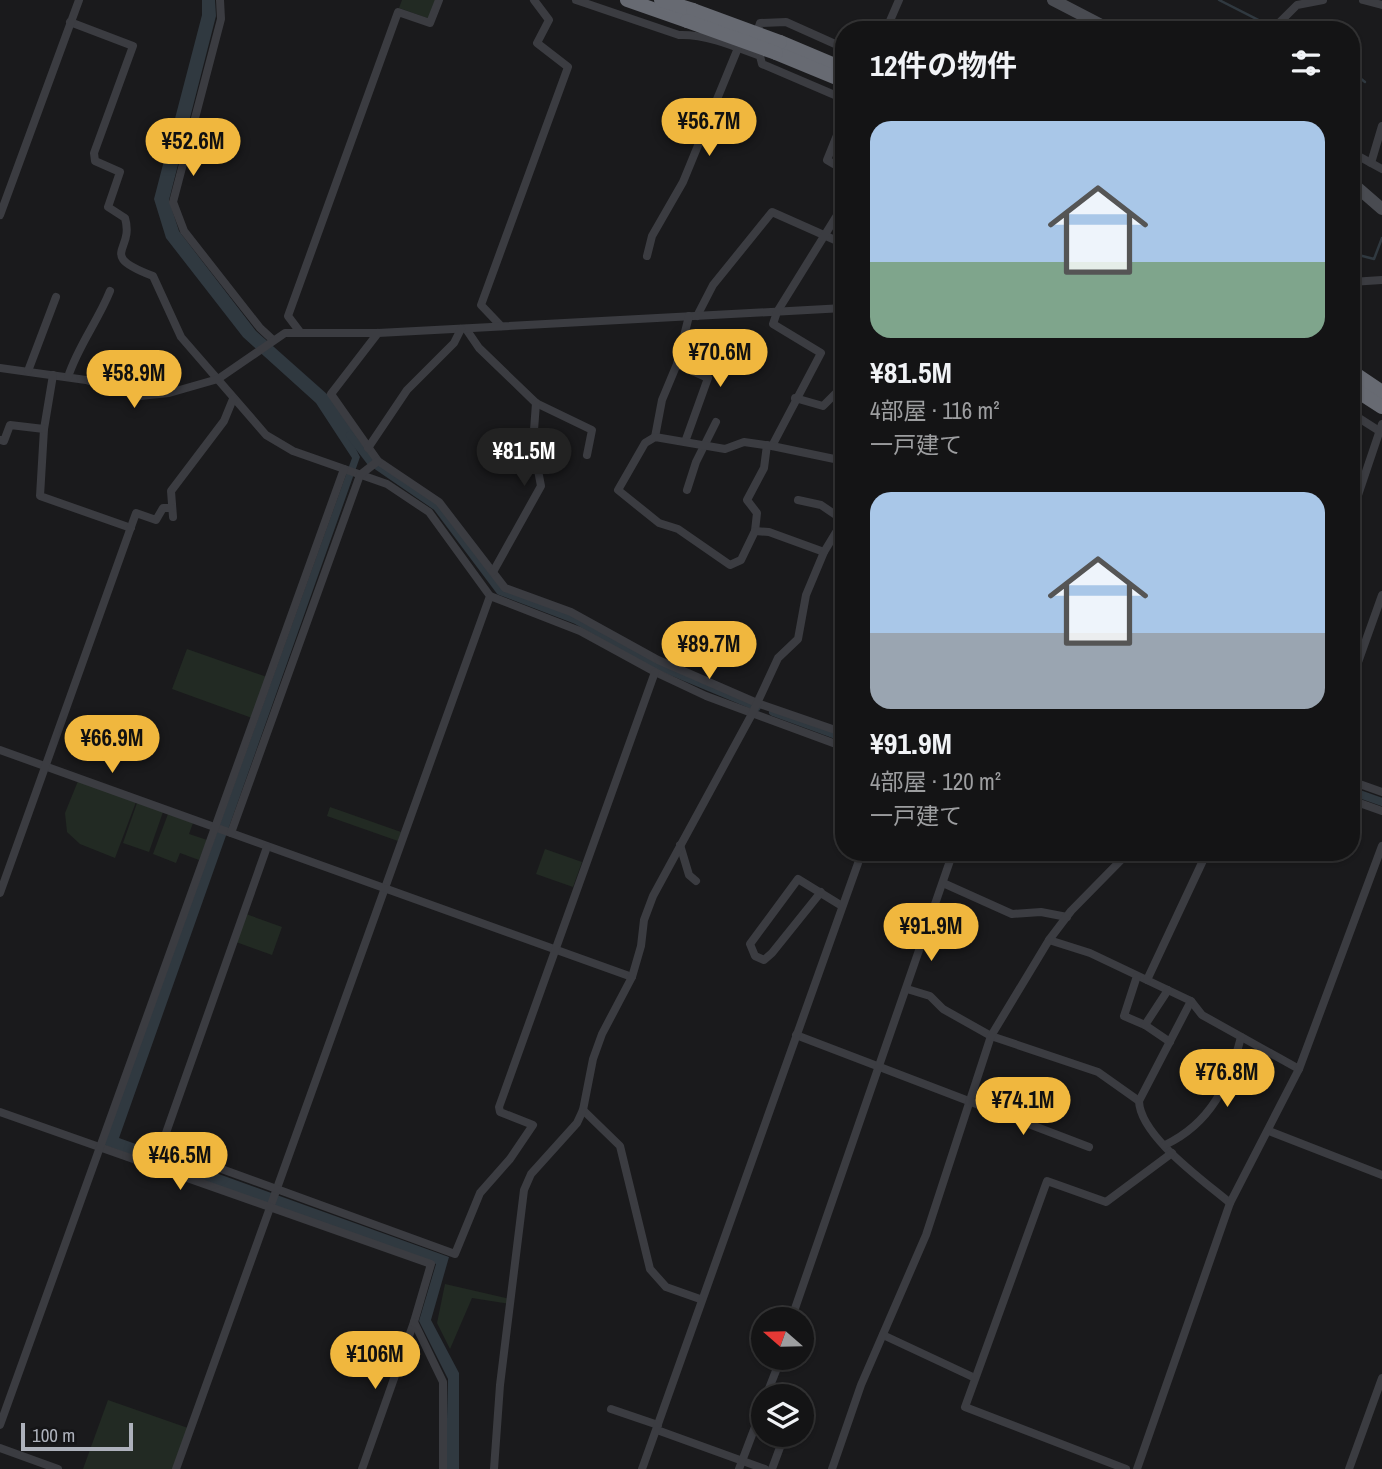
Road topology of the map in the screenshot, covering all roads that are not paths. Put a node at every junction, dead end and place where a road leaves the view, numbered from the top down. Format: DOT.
graph roads {
  1 [pos="79,0"];
  2 [pos="220,0"];
  3 [pos="439,0"];
  4 [pos="534,0"];
  5 [pos="576,0"];
  6 [pos="627,0"];
  7 [pos="661,0"];
  8 [pos="899,0"];
  9 [pos="1054,0"];
  10 [pos="1323,0"];
  11 [pos="1363,0"];
  12 [pos="1382,5"];
  13 [pos="690,16"];
  14 [pos="890,21"];
  15 [pos="1094,21"];
  16 [pos="1281,21"];
  17 [pos="71,22"];
  18 [pos="835,44"];
  19 [pos="738,48"];
  20 [pos="778,48"];
  21 [pos="750,52"];
  22 [pos="835,66"];
  23 [pos="835,76"];
  24 [pos="835,95"];
  25 [pos="1382,126"];
  26 [pos="835,140"];
  27 [pos="1360,157"];
  28 [pos="1371,163"];
  29 [pos="835,165"];
  30 [pos="1382,169"];
  31 [pos="0,182"];
  32 [pos="11,186"];
  33 [pos="1360,190"];
  34 [pos="1382,209"];
  35 [pos="0,215"];
  36 [pos="835,220"];
  37 [pos="825,238"];
  38 [pos="835,241"];
  39 [pos="647,256"];
  40 [pos="1382,280"];
  41 [pos="1360,281"];
  42 [pos="110,290"];
  43 [pos="56,297"];
  44 [pos="835,309"];
  45 [pos="777,312"];
  46 [pos="693,316"];
  47 [pos="501,326"];
  48 [pos="463,329"];
  49 [pos="300,332"];
  50 [pos="378,333"];
  51 [pos="273,340"];
  52 [pos="677,364"];
  53 [pos="0,368"];
  54 [pos="28,371"];
  55 [pos="53,375"];
  56 [pos="68,377"];
  57 [pos="1360,377"];
  58 [pos="218,379"];
  59 [pos="1382,392"];
  60 [pos="1360,393"];
  61 [pos="835,394"];
  62 [pos="795,398"];
  63 [pos="233,399"];
  64 [pos="536,403"];
  65 [pos="1382,407"];
  66 [pos="1360,418"];
  67 [pos="716,422"];
  68 [pos="44,429"];
  69 [pos="1381,429"];
  70 [pos="655,437"];
  71 [pos="0,440"];
  72 [pos="685,442"];
  73 [pos="705,446"];
  74 [pos="769,446"];
  75 [pos="368,448"];
  76 [pos="587,455"];
  77 [pos="835,459"];
  78 [pos="378,461"];
  79 [pos="344,469"];
  80 [pos="360,475"];
  81 [pos="687,490"];
  82 [pos="1360,490"];
  83 [pos="798,500"];
  84 [pos="835,515"];
  85 [pos="131,528"];
  86 [pos="754,531"];
  87 [pos="835,533"];
  88 [pos="824,552"];
  89 [pos="493,572"];
  90 [pos="1382,595"];
  91 [pos="490,596"];
  92 [pos="1360,657"];
  93 [pos="655,673"];
  94 [pos="757,703"];
  95 [pos="752,714"];
  96 [pos="835,730"];
  97 [pos="835,744"];
  98 [pos="0,750"];
  99 [pos="46,766"];
  100 [pos="1360,784"];
  101 [pos="1382,792"];
  102 [pos="1360,803"];
  103 [pos="1382,811"];
  104 [pos="215,828"];
  105 [pos="231,833"];
  106 [pos="680,845"];
  107 [pos="1382,846"];
  108 [pos="267,847"];
  109 [pos="859,861"];
  110 [pos="950,861"];
  111 [pos="1120,861"];
  112 [pos="1203,861"];
  113 [pos="696,881"];
  114 [pos="943,883"];
  115 [pos="385,888"];
  116 [pos="821,892"];
  117 [pos="0,893"];
  118 [pos="842,906"];
  119 [pos="1067,917"];
  120 [pos="1049,940"];
  121 [pos="555,949"];
  122 [pos="1138,976"];
  123 [pos="632,977"];
  124 [pos="1147,980"];
  125 [pos="907,989"];
  126 [pos="1168,990"];
  127 [pos="1191,1001"];
  128 [pos="1145,1024"];
  129 [pos="796,1035"];
  130 [pos="991,1035"];
  131 [pos="1241,1037"];
  132 [pos="1170,1042"];
  133 [pos="881,1065"];
  134 [pos="1299,1069"];
  135 [pos="968,1100"];
  136 [pos="1139,1101"];
  137 [pos="583,1110"];
  138 [pos="0,1112"];
  139 [pos="1269,1131"];
  140 [pos="1165,1145"];
  141 [pos="1089,1147"];
  142 [pos="100,1148"];
  143 [pos="1172,1153"];
  144 [pos="1382,1175"];
  145 [pos="276,1191"];
  146 [pos="1230,1203"];
  147 [pos="269,1209"];
  148 [pos="700,1299"];
  149 [pos="796,1307"];
  150 [pos="414,1322"];
  151 [pos="883,1335"];
  152 [pos="975,1378"];
  153 [pos="1382,1378"];
  154 [pos="611,1409"];
  155 [pos="0,1425"];
  156 [pos="657,1428"];
  157 [pos="751,1438"];
  158 [pos="780,1447"];
  159 [pos="0,1448"];
  160 [pos="741,1465"];
  161 [pos="1107,1466"];
  162 [pos="58,1469"];
  163 [pos="176,1469"];
  164 [pos="362,1469"];
  165 [pos="443,1469"];
  166 [pos="494,1469"];
  167 [pos="642,1469"];
  168 [pos="765,1469"];
  169 [pos="772,1469"];
  170 [pos="832,1469"];
  171 [pos="1126,1469"];
  172 [pos="1137,1469"];
  173 [pos="1349,1469"];
  1 -- 17 [label="street"];
  2 -- 51 [label="street"];
  3 -- 49 [label="street"];
  4 -- 47 [label="street"];
  5 -- 19 [label="street"];
  6 -- 13 [label="highway"];
  7 -- 13 [label="highway"];
  8 -- 14 [label="street"];
  9 -- 15 [label="main road"];
  10 -- 16 [label="street"];
  11 -- 12 [label="street"];
  13 -- 20 [label="highway, bridge"];
  17 -- 32 [label="street"];
  17 -- 58 [label="street"];
  18 -- 21 [label="street"];
  19 -- 21 [label="street"];
  19 -- 39 [label="street"];
  20 -- 22 [label="highway"];
  20 -- 23 [label="highway"];
  21 -- 24 [label="street"];
  25 -- 28 [label="street"];
  26 -- 29 [label="street"];
  27 -- 28 [label="street"];
  28 -- 30 [label="street"];
  31 -- 32 [label="street"];
  32 -- 35 [label="street"];
  33 -- 34 [label="main road"];
  36 -- 37 [label="street"];
  37 -- 38 [label="street"];
  37 -- 45 [label="street"];
  37 -- 46 [label="street"];
  40 -- 41 [label="street"];
  42 -- 56 [label="street"];
  43 -- 54 [label="street"];
  44 -- 45 [label="street"];
  45 -- 46 [label="street"];
  45 -- 62 [label="street"];
  46 -- 47 [label="street"];
  46 -- 52 [label="street"];
  47 -- 48 [label="street"];
  48 -- 50 [label="street"];
  48 -- 64 [label="street"];
  48 -- 75 [label="street"];
  49 -- 50 [label="street"];
  49 -- 51 [label="street"];
  50 -- 75 [label="street"];
  51 -- 58 [label="street"];
  52 -- 70 [label="street"];
  52 -- 72 [label="street"];
  53 -- 54 [label="street"];
  54 -- 55 [label="street"];
  55 -- 56 [label="street"];
  55 -- 68 [label="street"];
  56 -- 58 [label="street"];
  57 -- 59 [label="highway"];
  58 -- 63 [label="street"];
  60 -- 65 [label="highway"];
  61 -- 62 [label="street"];
  62 -- 74 [label="street"];
  63 -- 79 [label="street"];
  63 -- 85 [label="street"];
  64 -- 76 [label="street"];
  64 -- 89 [label="street"];
  66 -- 69 [label="street"];
  67 -- 73 [label="street"];
  68 -- 71 [label="street"];
  68 -- 85 [label="street"];
  69 -- 82 [label="street"];
  70 -- 72 [label="street"];
  70 -- 86 [label="street"];
  72 -- 73 [label="street"];
  73 -- 74 [label="street"];
  73 -- 81 [label="street"];
  74 -- 77 [label="street"];
  74 -- 86 [label="street"];
  75 -- 78 [label="street"];
  78 -- 80 [label="street"];
  78 -- 89 [label="street"];
  79 -- 80 [label="street"];
  79 -- 104 [label="street"];
  80 -- 91 [label="street"];
  80 -- 105 [label="street"];
  83 -- 84 [label="street"];
  85 -- 99 [label="street"];
  86 -- 88 [label="street"];
  87 -- 88 [label="street"];
  88 -- 94 [label="street"];
  89 -- 94 [label="street"];
  90 -- 92 [label="street"];
  91 -- 93 [label="street"];
  91 -- 115 [label="street"];
  93 -- 95 [label="street"];
  93 -- 121 [label="street"];
  94 -- 95 [label="street"];
  94 -- 96 [label="street"];
  95 -- 97 [label="street"];
  95 -- 106 [label="street"];
  98 -- 99 [label="street"];
  99 -- 104 [label="street"];
  99 -- 117 [label="street"];
  100 -- 101 [label="street"];
  102 -- 103 [label="street"];
  104 -- 105 [label="street"];
  104 -- 142 [label="street"];
  105 -- 108 [label="street"];
  106 -- 113 [label="street"];
  106 -- 123 [label="street"];
  107 -- 134 [label="street"];
  108 -- 115 [label="street"];
  108 -- 145 [label="street"];
  109 -- 118 [label="street"];
  110 -- 114 [label="street"];
  111 -- 119 [label="street"];
  112 -- 124 [label="street"];
  114 -- 119 [label="street"];
  114 -- 125 [label="street"];
  115 -- 121 [label="street"];
  115 -- 145 [label="street"];
  116 -- 116 [label="street"];
  116 -- 118 [label="street"];
  118 -- 129 [label="street"];
  119 -- 120 [label="street"];
  120 -- 122 [label="street"];
  120 -- 130 [label="street"];
  121 -- 123 [label="street"];
  121 -- 145 [label="street"];
  122 -- 124 [label="street"];
  122 -- 128 [label="street"];
  123 -- 137 [label="street"];
  124 -- 126 [label="street"];
  125 -- 130 [label="street"];
  125 -- 133 [label="street"];
  126 -- 127 [label="street"];
  126 -- 128 [label="street"];
  127 -- 131 [label="street"];
  127 -- 132 [label="street"];
  128 -- 132 [label="street"];
  129 -- 133 [label="street"];
  129 -- 148 [label="street"];
  130 -- 135 [label="street"];
  130 -- 136 [label="street"];
  131 -- 134 [label="street"];
  131 -- 140 [label="street"];
  132 -- 136 [label="street"];
  133 -- 135 [label="street"];
  133 -- 149 [label="street"];
  134 -- 139 [label="street"];
  135 -- 141 [label="street"];
  135 -- 151 [label="street"];
  136 -- 140 [label="street"];
  137 -- 148 [label="street"];
  137 -- 166 [label="street"];
  138 -- 142 [label="street"];
  139 -- 144 [label="street"];
  139 -- 146 [label="street"];
  140 -- 143 [label="street"];
  142 -- 147 [label="street"];
  142 -- 155 [label="street"];
  143 -- 146 [label="street"];
  143 -- 152 [label="street"];
  145 -- 147 [label="street"];
  146 -- 172 [label="street"];
  147 -- 150 [label="street"];
  147 -- 163 [label="street"];
  148 -- 156 [label="street"];
  150 -- 164 [label="street"];
  150 -- 165 [label="street"];
  151 -- 152 [label="street"];
  151 -- 170 [label="street"];
  152 -- 161 [label="street"];
  153 -- 173 [label="street"];
  154 -- 156 [label="street"];
  156 -- 160 [label="street"];
  156 -- 167 [label="street"];
  157 -- 160 [label="street"];
  158 -- 169 [label="street"];
  159 -- 162 [label="street"];
  160 -- 168 [label="street"];
  161 -- 171 [label="street"];
}
